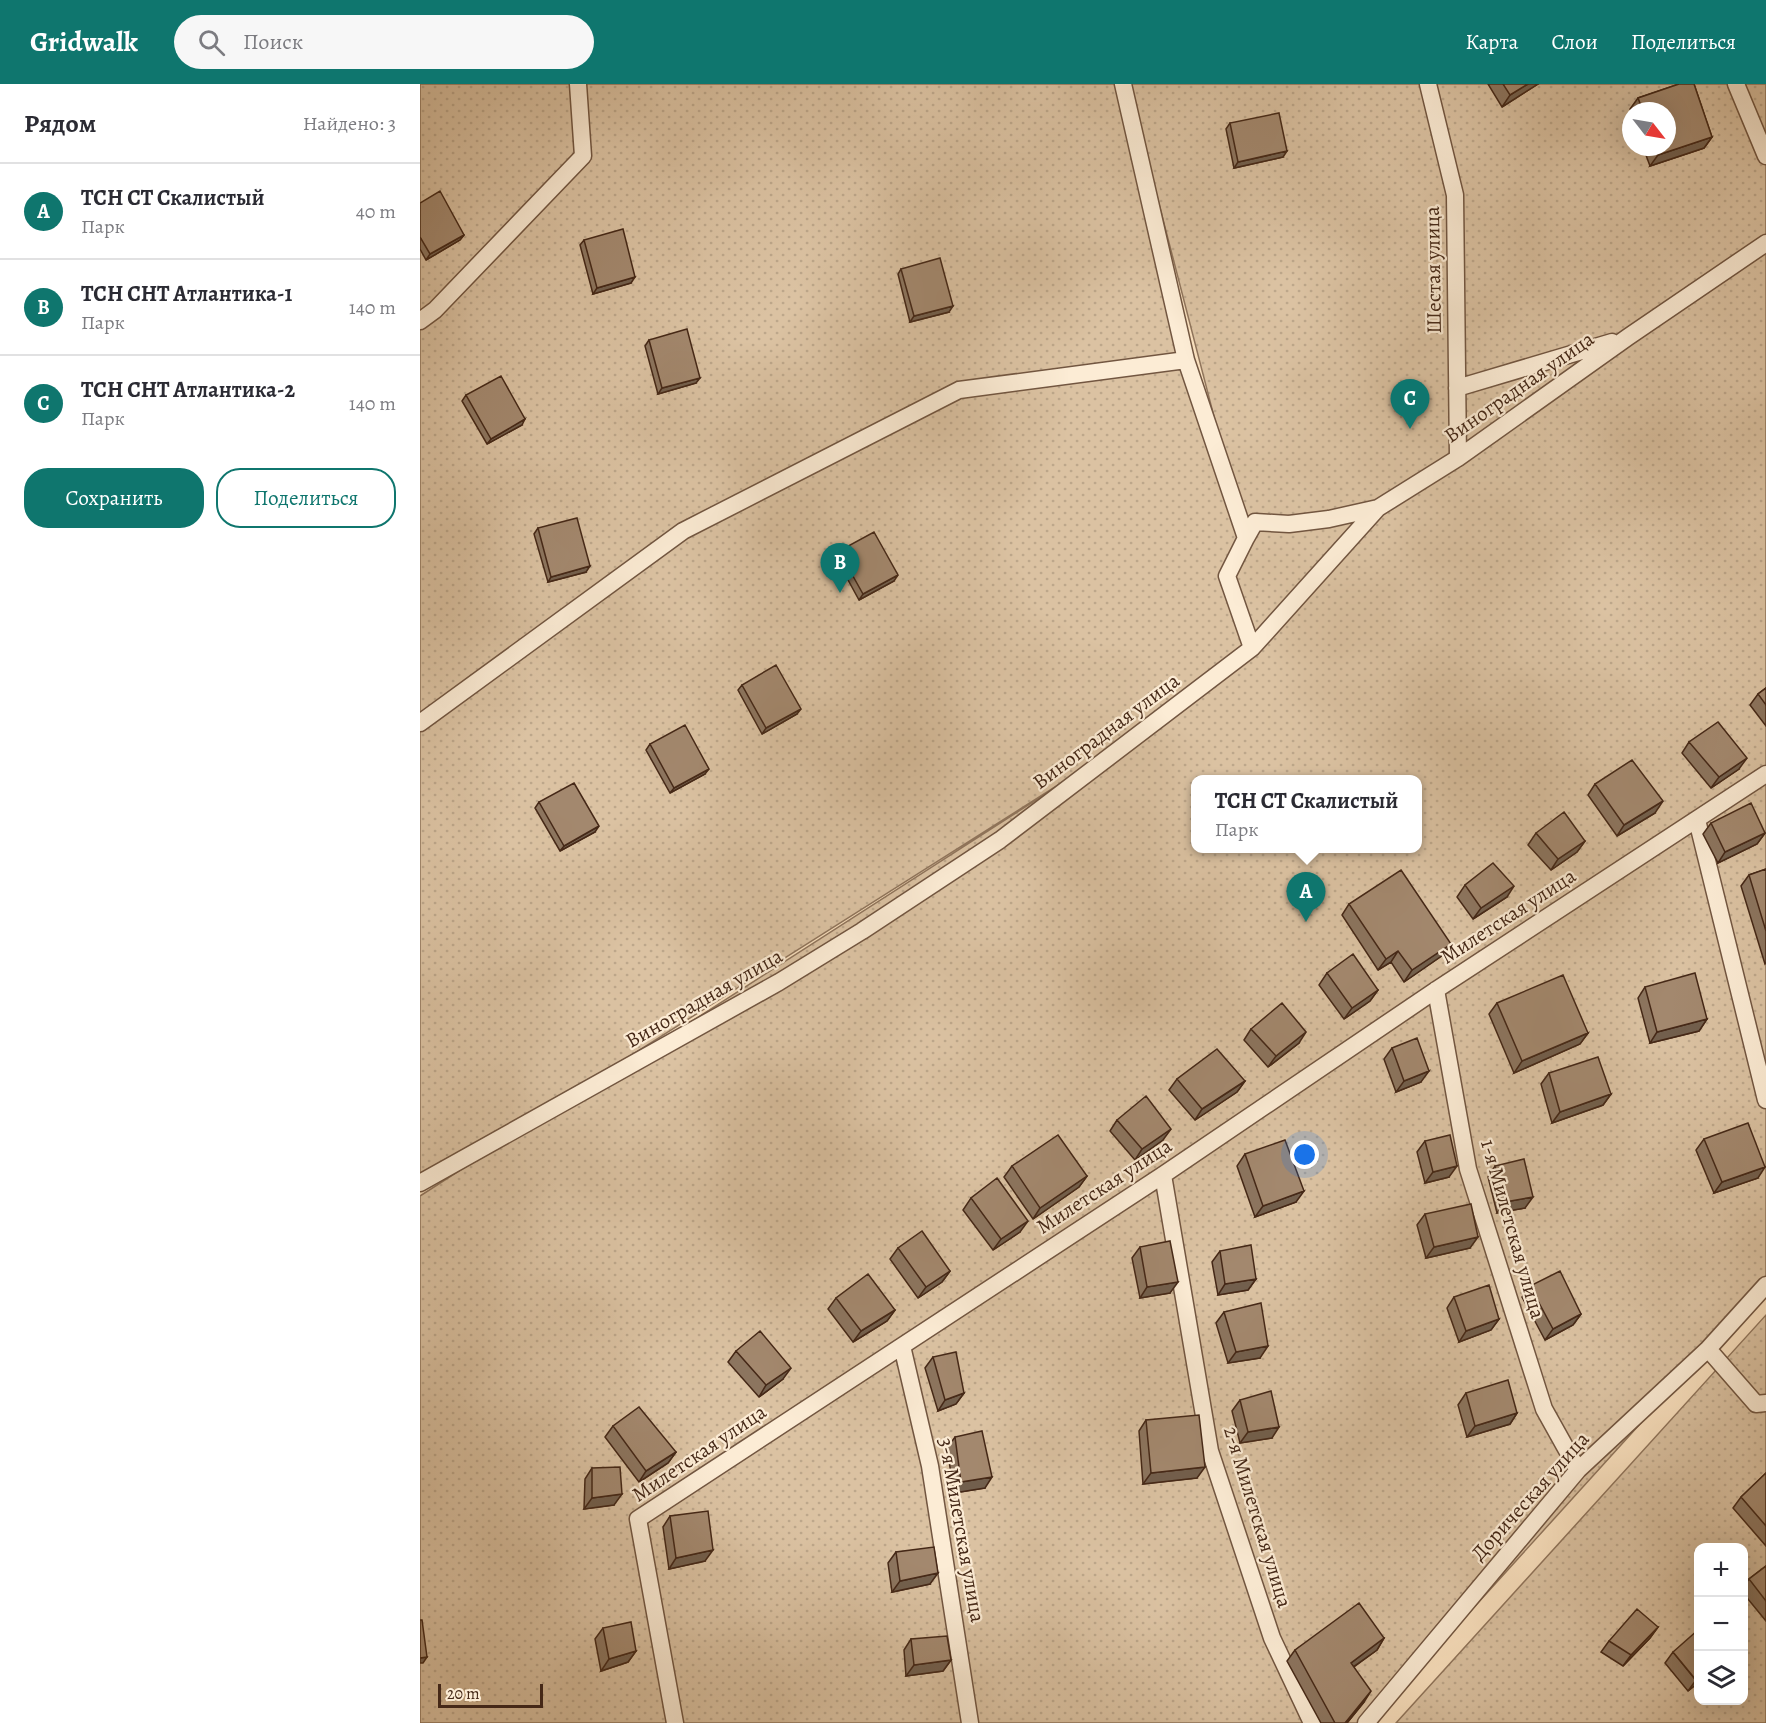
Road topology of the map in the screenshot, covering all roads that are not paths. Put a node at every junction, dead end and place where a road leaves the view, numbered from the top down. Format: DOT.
graph roads {
  1 [pos="578,84"];
  2 [pos="1123,84"];
  3 [pos="1428,84"];
  4 [pos="1736,84"];
  5 [pos="1766,156"];
  6 [pos="1766,243"];
  7 [pos="420,321"];
  8 [pos="1628,337"];
  9 [pos="1186,360"];
  10 [pos="1457,388"];
  11 [pos="1458,458"];
  12 [pos="1378,508"];
  13 [pos="1246,538"];
  14 [pos="1252,648"];
  15 [pos="420,723"];
  16 [pos="1766,774"];
  17 [pos="1697,820"];
  18 [pos="1436,990"];
  19 [pos="1766,1100"];
  20 [pos="1163,1174"];
  21 [pos="421,1185"];
  22 [pos="1766,1285"];
  23 [pos="903,1346"];
  24 [pos="1708,1350"];
  25 [pos="1763,1408"];
  26 [pos="1578,1470"];
  27 [pos="675,1723"];
  28 [pos="970,1723"];
  29 [pos="1312,1723"];
  30 [pos="1366,1723"];
  1 -- 7 [label="lane"];
  2 -- 9 [label="lane"];
  3 -- 10 [label="lane, Шестая улица"];
  4 -- 5 [label="lane"];
  6 -- 8 [label="lane, Виноградная улица"];
  8 -- 10 [label="lane"];
  8 -- 11 [label="lane, Виноградная улица"];
  9 -- 13 [label="lane"];
  9 -- 15 [label="lane"];
  10 -- 11 [label="lane, Шестая улица"];
  11 -- 12 [label="lane, Виноградная улица"];
  12 -- 13 [label="lane"];
  12 -- 14 [label="lane, Виноградная улица"];
  13 -- 14 [label="lane"];
  14 -- 21 [label="lane, Виноградная улица"];
  16 -- 17 [label="lane, Милетская улица"];
  17 -- 18 [label="lane, Милетская улица"];
  17 -- 19 [label="lane"];
  18 -- 20 [label="lane, Милетская улица"];
  18 -- 26 [label="lane, 1-я Милетская улица"];
  20 -- 23 [label="lane, Милетская улица"];
  20 -- 29 [label="lane, 2-я Милетская улица"];
  22 -- 24 [label="lane, Дорическая улица"];
  23 -- 27 [label="lane, Милетская улица"];
  23 -- 28 [label="lane, 3-я Милетская улица"];
  24 -- 25 [label="lane"];
  24 -- 26 [label="lane, Дорическая улица"];
  26 -- 30 [label="lane, Дорическая улица"];
}
